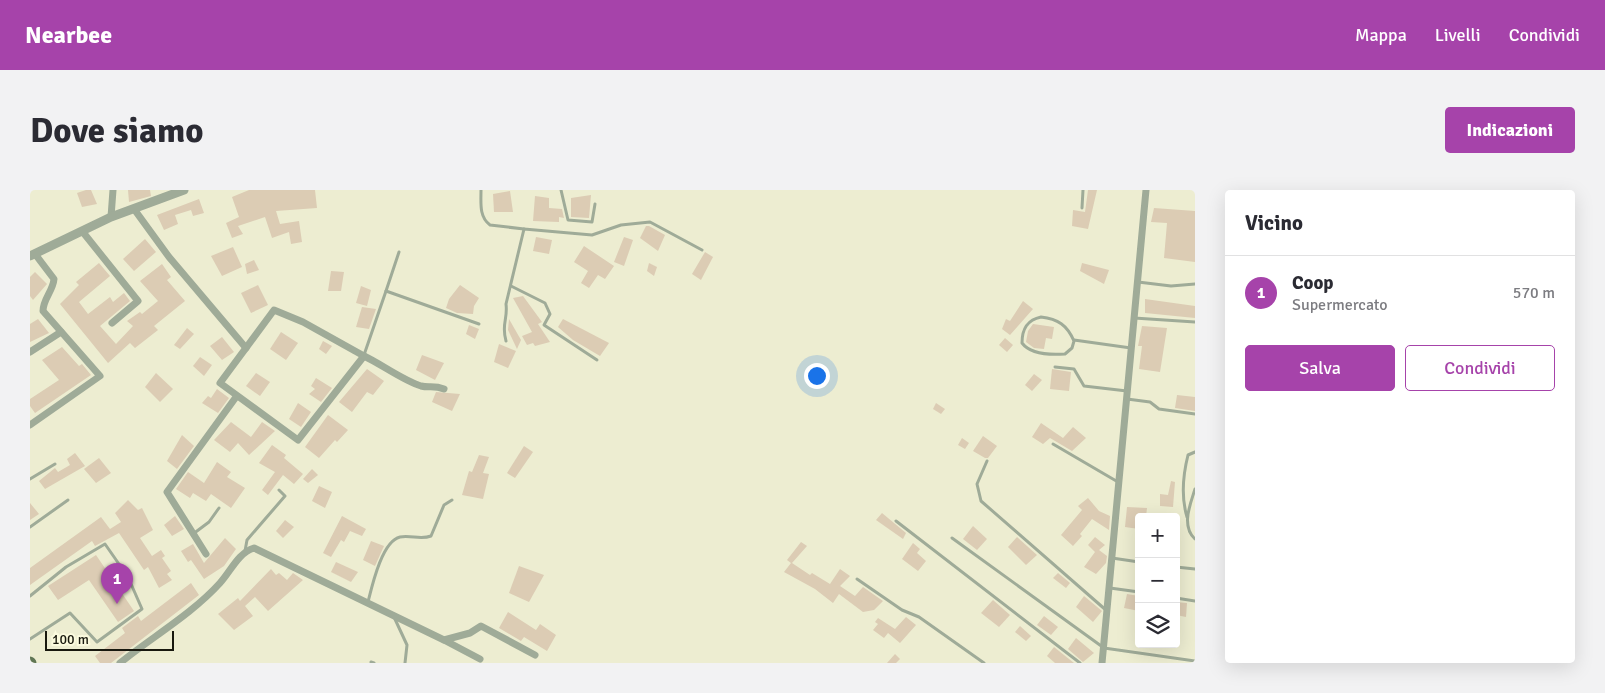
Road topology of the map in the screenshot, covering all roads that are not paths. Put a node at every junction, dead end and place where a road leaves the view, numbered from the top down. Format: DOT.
graph roads {
  1 [pos="113,190"];
  2 [pos="184,190"];
  3 [pos="481,190"];
  4 [pos="561,190"];
  5 [pos="1084,190"];
  6 [pos="1146,190"];
  7 [pos="595,204"];
  8 [pos="1082,208"];
  9 [pos="134,209"];
  10 [pos="111,218"];
  11 [pos="524,229"];
  12 [pos="82,231"];
  13 [pos="702,250"];
  14 [pos="399,252"];
  15 [pos="32,255"];
  16 [pos="1138,282"];
  17 [pos="1195,284"];
  18 [pos="511,286"];
  19 [pos="386,291"];
  20 [pos="1134,318"];
  21 [pos="112,322"];
  22 [pos="1195,322"];
  23 [pos="479,324"];
  24 [pos="61,332"];
  25 [pos="1074,340"];
  26 [pos="506,341"];
  27 [pos="246,348"];
  28 [pos="1132,348"];
  29 [pos="30,352"];
  30 [pos="364,356"];
  31 [pos="597,360"];
  32 [pos="1055,367"];
  33 [pos="444,389"];
  34 [pos="1127,395"];
  35 [pos="236,397"];
  36 [pos="1195,414"];
  37 [pos="30,426"];
  38 [pos="1054,444"];
  39 [pos="1195,452"];
  40 [pos="987,461"];
  41 [pos="55,464"];
  42 [pos="30,479"];
  43 [pos="1119,483"];
  44 [pos="1195,489"];
  45 [pos="278,490"];
  46 [pos="68,500"];
  47 [pos="452,500"];
  48 [pos="219,508"];
  49 [pos="1187,517"];
  50 [pos="896,521"];
  51 [pos="30,527"];
  52 [pos="194,534"];
  53 [pos="952,538"];
  54 [pos="1195,539"];
  55 [pos="245,551"];
  56 [pos="206,554"];
  57 [pos="1112,558"];
  58 [pos="1135,561"];
  59 [pos="1180,567"];
  60 [pos="1195,569"];
  61 [pos="857,578"];
  62 [pos="1109,588"];
  63 [pos="1135,591"];
  64 [pos="30,596"];
  65 [pos="1180,599"];
  66 [pos="1195,601"];
  67 [pos="368,603"];
  68 [pos="1107,611"];
  69 [pos="393,615"];
  70 [pos="30,639"];
  71 [pos="444,640"];
  72 [pos="1104,648"];
  73 [pos="535,655"];
  74 [pos="480,659"];
  75 [pos="1195,661"];
  76 [pos="120,663"];
  77 [pos="405,663"];
  78 [pos="984,663"];
  79 [pos="1080,663"];
  80 [pos="1102,663"];
  1 -- 10 [label="street"];
  2 -- 9 [label="street"];
  3 -- 11 [label="lane"];
  4 -- 7 [label="lane"];
  5 -- 8 [label="lane"];
  6 -- 16 [label="street"];
  9 -- 10 [label="street"];
  9 -- 27 [label="street"];
  10 -- 12 [label="street"];
  11 -- 13 [label="lane"];
  11 -- 18 [label="lane"];
  12 -- 15 [label="street"];
  12 -- 21 [label="street"];
  14 -- 19 [label="lane"];
  15 -- 24 [label="street"];
  16 -- 17 [label="lane"];
  16 -- 20 [label="street"];
  18 -- 26 [label="lane"];
  18 -- 31 [label="lane"];
  19 -- 23 [label="lane"];
  19 -- 30 [label="lane"];
  20 -- 22 [label="lane"];
  20 -- 28 [label="street"];
  24 -- 29 [label="street"];
  24 -- 37 [label="street"];
  25 -- 25 [label="lane"];
  25 -- 28 [label="lane"];
  27 -- 30 [label="street"];
  27 -- 35 [label="street"];
  28 -- 34 [label="street"];
  30 -- 33 [label="street"];
  30 -- 35 [label="street"];
  32 -- 34 [label="lane"];
  34 -- 36 [label="lane"];
  34 -- 43 [label="street"];
  35 -- 52 [label="street"];
  38 -- 43 [label="lane"];
  39 -- 49 [label="lane"];
  40 -- 68 [label="lane"];
  41 -- 42 [label="lane"];
  43 -- 57 [label="street"];
  44 -- 49 [label="lane"];
  45 -- 55 [label="lane"];
  46 -- 51 [label="lane"];
  47 -- 67 [label="lane"];
  48 -- 52 [label="lane"];
  49 -- 54 [label="lane"];
  50 -- 79 [label="lane"];
  52 -- 56 [label="street"];
  53 -- 72 [label="lane"];
  55 -- 67 [label="street"];
  55 -- 76 [label="street"];
  57 -- 58 [label="lane"];
  57 -- 62 [label="street"];
  59 -- 60 [label="lane"];
  61 -- 78 [label="lane"];
  62 -- 63 [label="lane"];
  62 -- 68 [label="street"];
  64 -- 70 [label="lane"];
  65 -- 66 [label="lane"];
  67 -- 69 [label="street"];
  68 -- 72 [label="street"];
  69 -- 71 [label="street"];
  69 -- 77 [label="lane"];
  71 -- 73 [label="street"];
  71 -- 74 [label="street"];
  72 -- 75 [label="lane"];
  72 -- 80 [label="street"];
}
